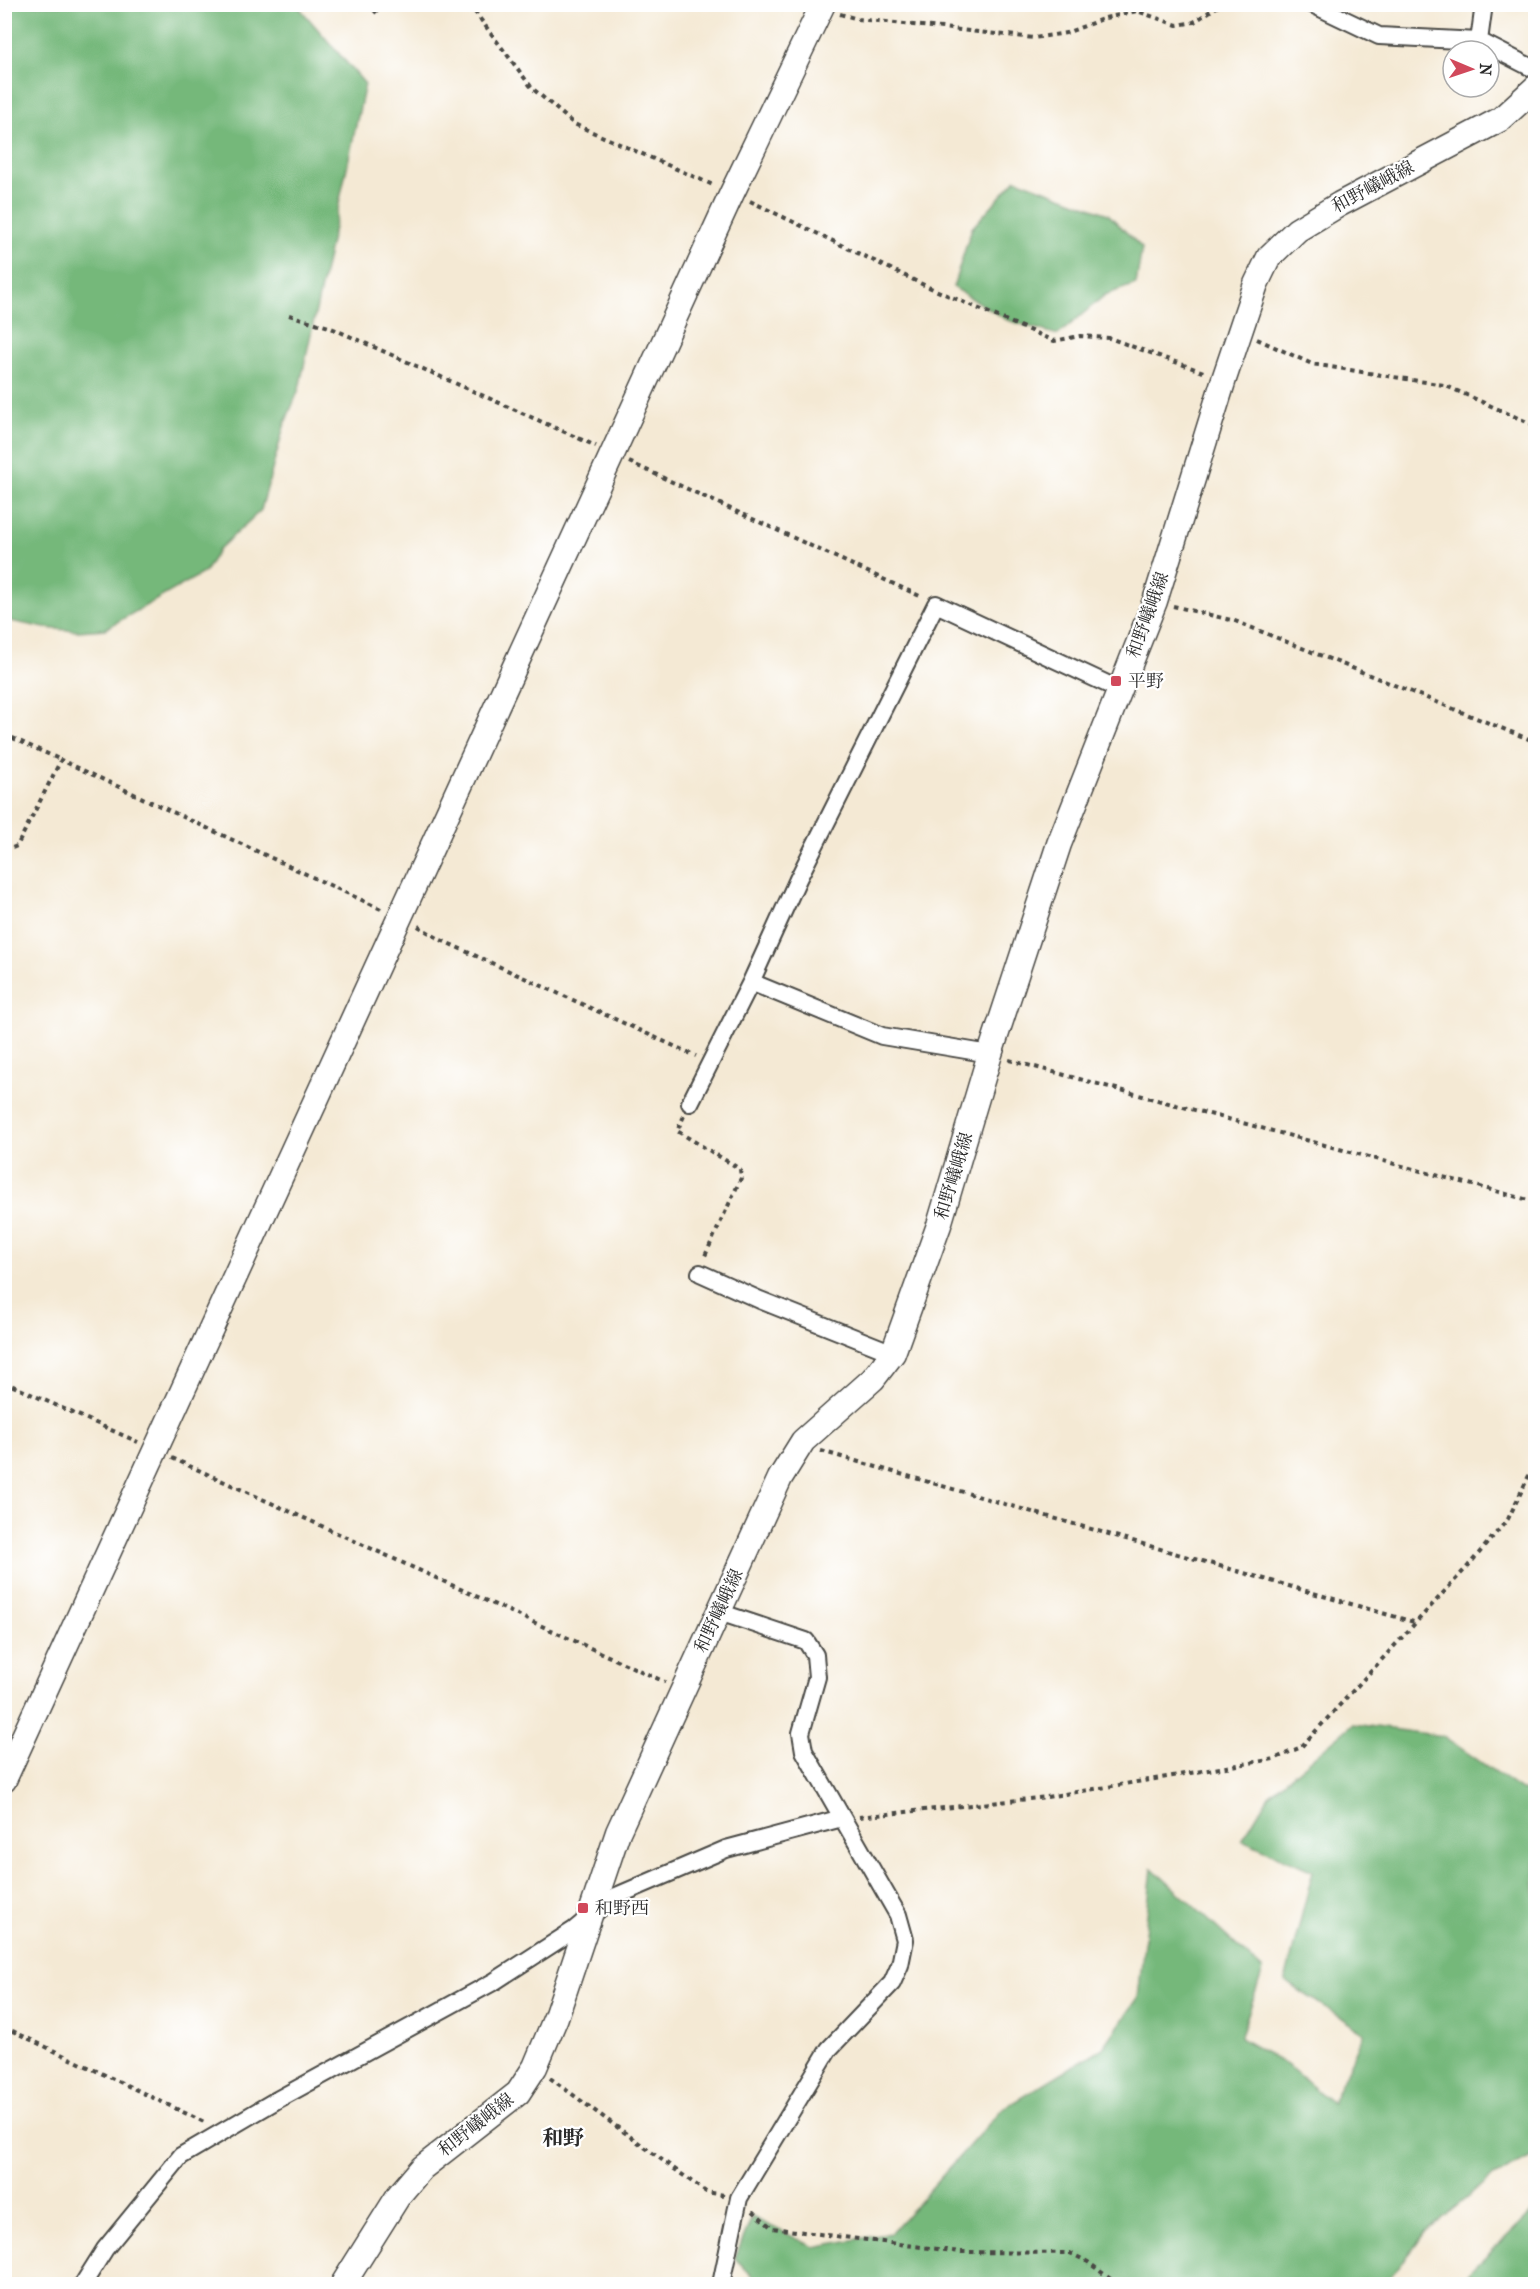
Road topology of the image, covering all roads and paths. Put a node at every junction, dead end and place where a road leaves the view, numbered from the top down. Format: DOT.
graph roads {
  1 [pos="383,4"];
  2 [pos="469,4"];
  3 [pos="1221,4"];
  4 [pos="1312,4"];
  5 [pos="1484,4"];
  6 [pos="822,7"];
  7 [pos="374,13"];
  8 [pos="1454,39"];
  9 [pos="1479,39"];
  10 [pos="1501,52"];
  11 [pos="1536,70"];
  12 [pos="1536,87"];
  13 [pos="732,193"];
  14 [pos="289,315"];
  15 [pos="1240,331"];
  16 [pos="1224,379"];
  17 [pos="1536,426"];
  18 [pos="613,453"];
  19 [pos="1155,602"];
  20 [pos="936,604"];
  21 [pos="1120,690"];
  22 [pos="4,734"];
  23 [pos="1536,742"];
  24 [pos="61,760"];
  25 [pos="4,851"];
  26 [pos="401,916"];
  27 [pos="751,982"];
  28 [pos="990,1054"];
  29 [pos="711,1062"];
  30 [pos="690,1103"];
  31 [pos="1536,1202"];
  32 [pos="700,1273"];
  33 [pos="893,1353"];
  34 [pos="4,1383"];
  35 [pos="803,1441"];
  36 [pos="157,1451"];
  37 [pos="1536,1461"];
  38 [pos="719,1612"];
  39 [pos="1417,1623"];
  40 [pos="683,1691"];
  41 [pos="4,1780"];
  42 [pos="842,1818"];
  43 [pos="591,1914"];
  44 [pos="4,2027"];
  45 [pos="535,2067"];
  46 [pos="222,2131"];
  47 [pos="739,2198"];
  48 [pos="83,2284"];
  49 [pos="343,2284"];
  50 [pos="721,2284"];
  51 [pos="1117,2284"];
  1 -- 7 [label="path"];
  2 -- 13 [label="path"];
  3 -- 6 [label="path"];
  4 -- 8 [label="street"];
  5 -- 9 [label="street"];
  6 -- 13 [label="main road"];
  10 -- 11 [label="street"];
  12 -- 15 [label="main road, 和野嶬峨線"];
  13 -- 16 [label="path"];
  13 -- 18 [label="main road"];
  14 -- 18 [label="path"];
  15 -- 16 [label="main road, 和野嶬峨線"];
  15 -- 17 [label="path"];
  16 -- 19 [label="main road, 和野嶬峨線"];
  18 -- 20 [label="path"];
  18 -- 26 [label="main road"];
  19 -- 21 [label="main road, 和野嶬峨線"];
  19 -- 23 [label="path"];
  20 -- 21 [label="street"];
  20 -- 27 [label="street"];
  21 -- 28 [label="main road, 和野嶬峨線"];
  22 -- 24 [label="path"];
  24 -- 25 [label="path"];
  24 -- 26 [label="path"];
  26 -- 29 [label="path"];
  26 -- 36 [label="main road"];
  27 -- 28 [label="street"];
  27 -- 29 [label="street"];
  28 -- 31 [label="path"];
  28 -- 33 [label="main road, 和野嶬峨線"];
  29 -- 30 [label="street"];
  30 -- 32 [label="path"];
  32 -- 33 [label="street"];
  33 -- 35 [label="main road, 和野嶬峨線"];
  34 -- 36 [label="path"];
  35 -- 38 [label="main road, 和野嶬峨線"];
  35 -- 39 [label="path"];
  36 -- 40 [label="path"];
  36 -- 41 [label="main road"];
  37 -- 39 [label="path"];
  38 -- 40 [label="main road, 和野嶬峨線"];
  38 -- 42 [label="street"];
  39 -- 42 [label="path"];
  40 -- 43 [label="main road, 和野嶬峨線"];
  42 -- 43 [label="street"];
  42 -- 47 [label="street"];
  43 -- 45 [label="main road, 和野嶬峨線"];
  43 -- 46 [label="street"];
  44 -- 46 [label="path"];
  45 -- 47 [label="path"];
  45 -- 49 [label="main road, 和野嶬峨線"];
  46 -- 48 [label="street"];
  47 -- 50 [label="street"];
  47 -- 51 [label="path"];
}
